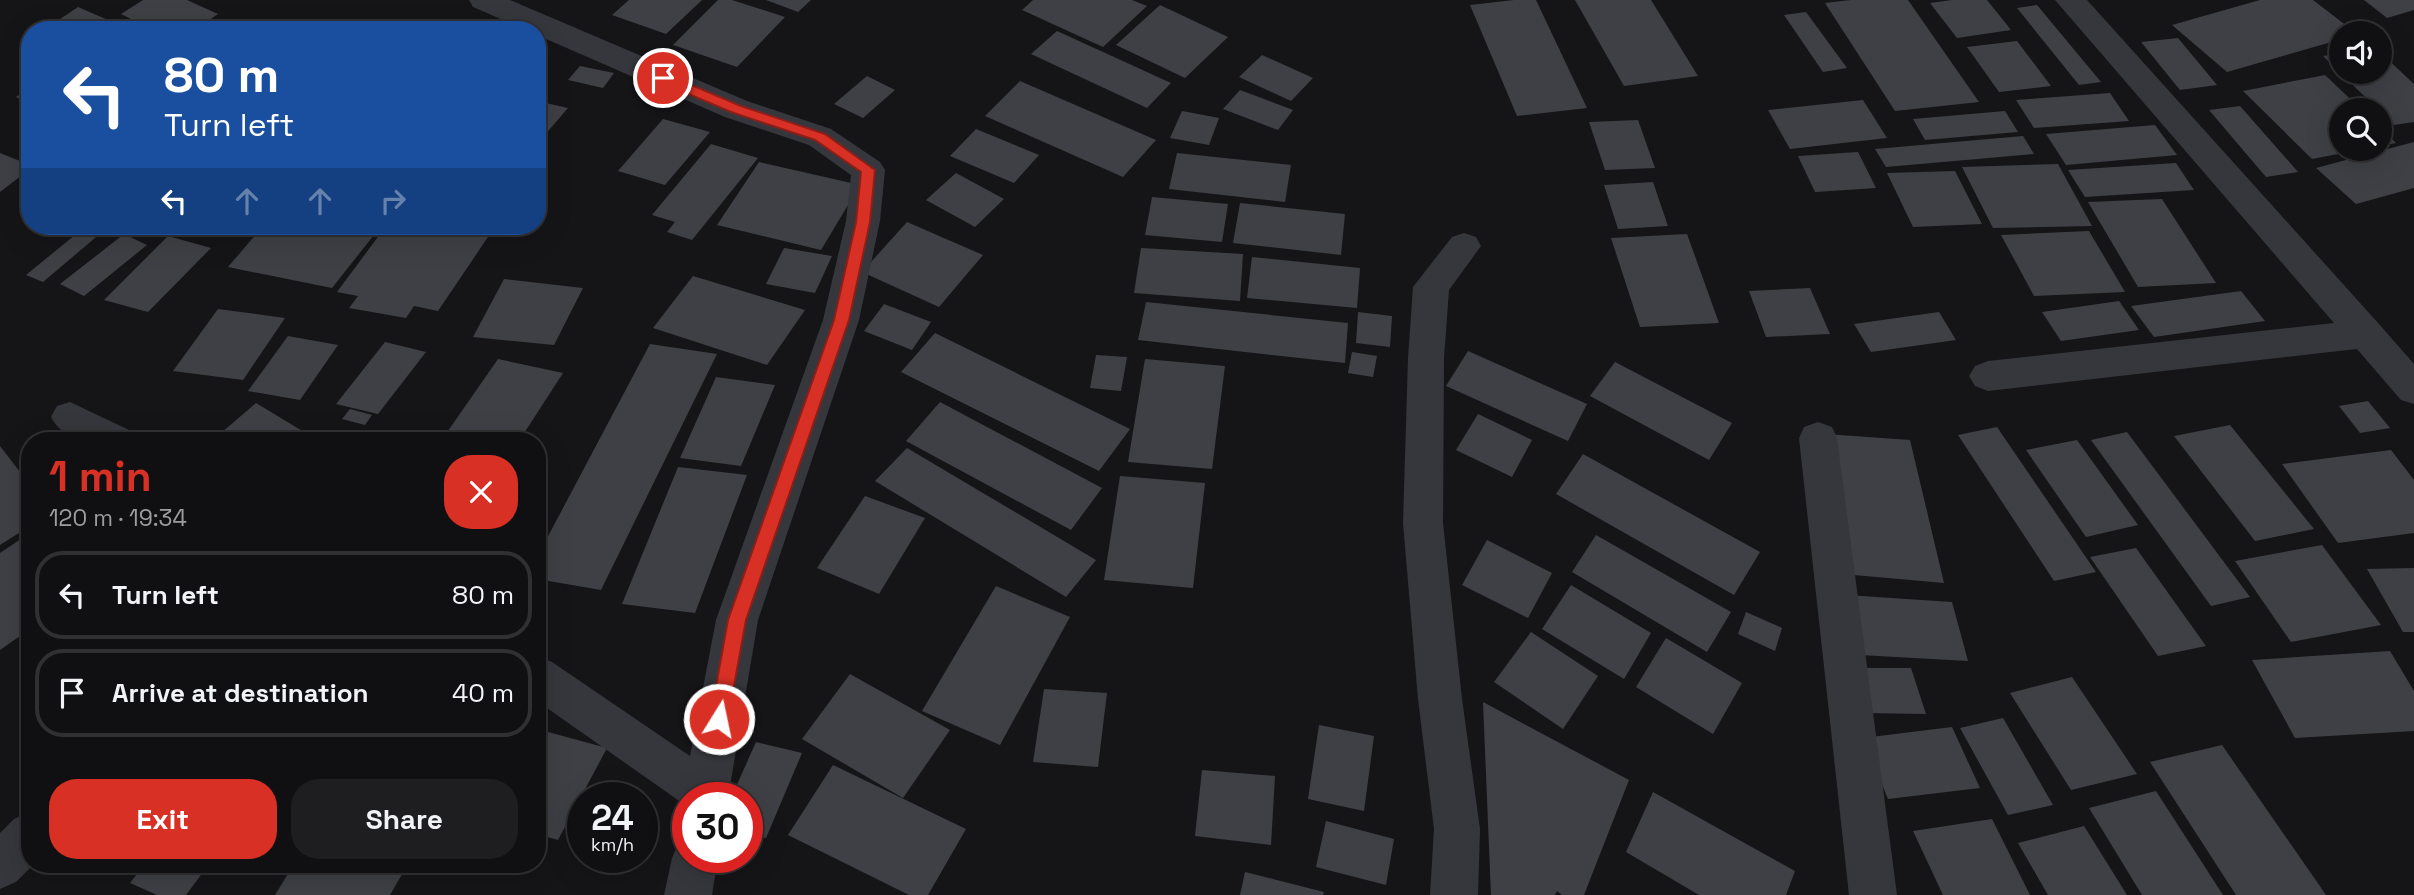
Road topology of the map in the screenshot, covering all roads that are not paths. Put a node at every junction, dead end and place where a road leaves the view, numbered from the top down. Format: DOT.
graph roads {
  1 [pos="484,0"];
  2 [pos="2070,0"];
  3 [pos="533,21"];
  4 [pos="546,27"];
  5 [pos="1464,246"];
  6 [pos="2366,334"];
  7 [pos="1988,376"];
  8 [pos="2413,387"];
  9 [pos="70,417"];
  10 [pos="98,432"];
  11 [pos="1818,439"];
  12 [pos="546,682"];
  13 [pos="686,782"];
  14 [pos="708,782"];
  15 [pos="21,844"];
  16 [pos="0,866"];
  17 [pos="692,873"];
  18 [pos="688,895"];
  19 [pos="1454,895"];
  20 [pos="1873,895"];
  1 -- 3 [label="street"];
  2 -- 6 [label="street"];
  4 -- 14 [label="street"];
  5 -- 19 [label="street"];
  6 -- 7 [label="street"];
  6 -- 8 [label="street"];
  9 -- 10 [label="street"];
  11 -- 20 [label="street"];
  12 -- 13 [label="street"];
  15 -- 16 [label="street"];
  17 -- 18 [label="street"];
}
